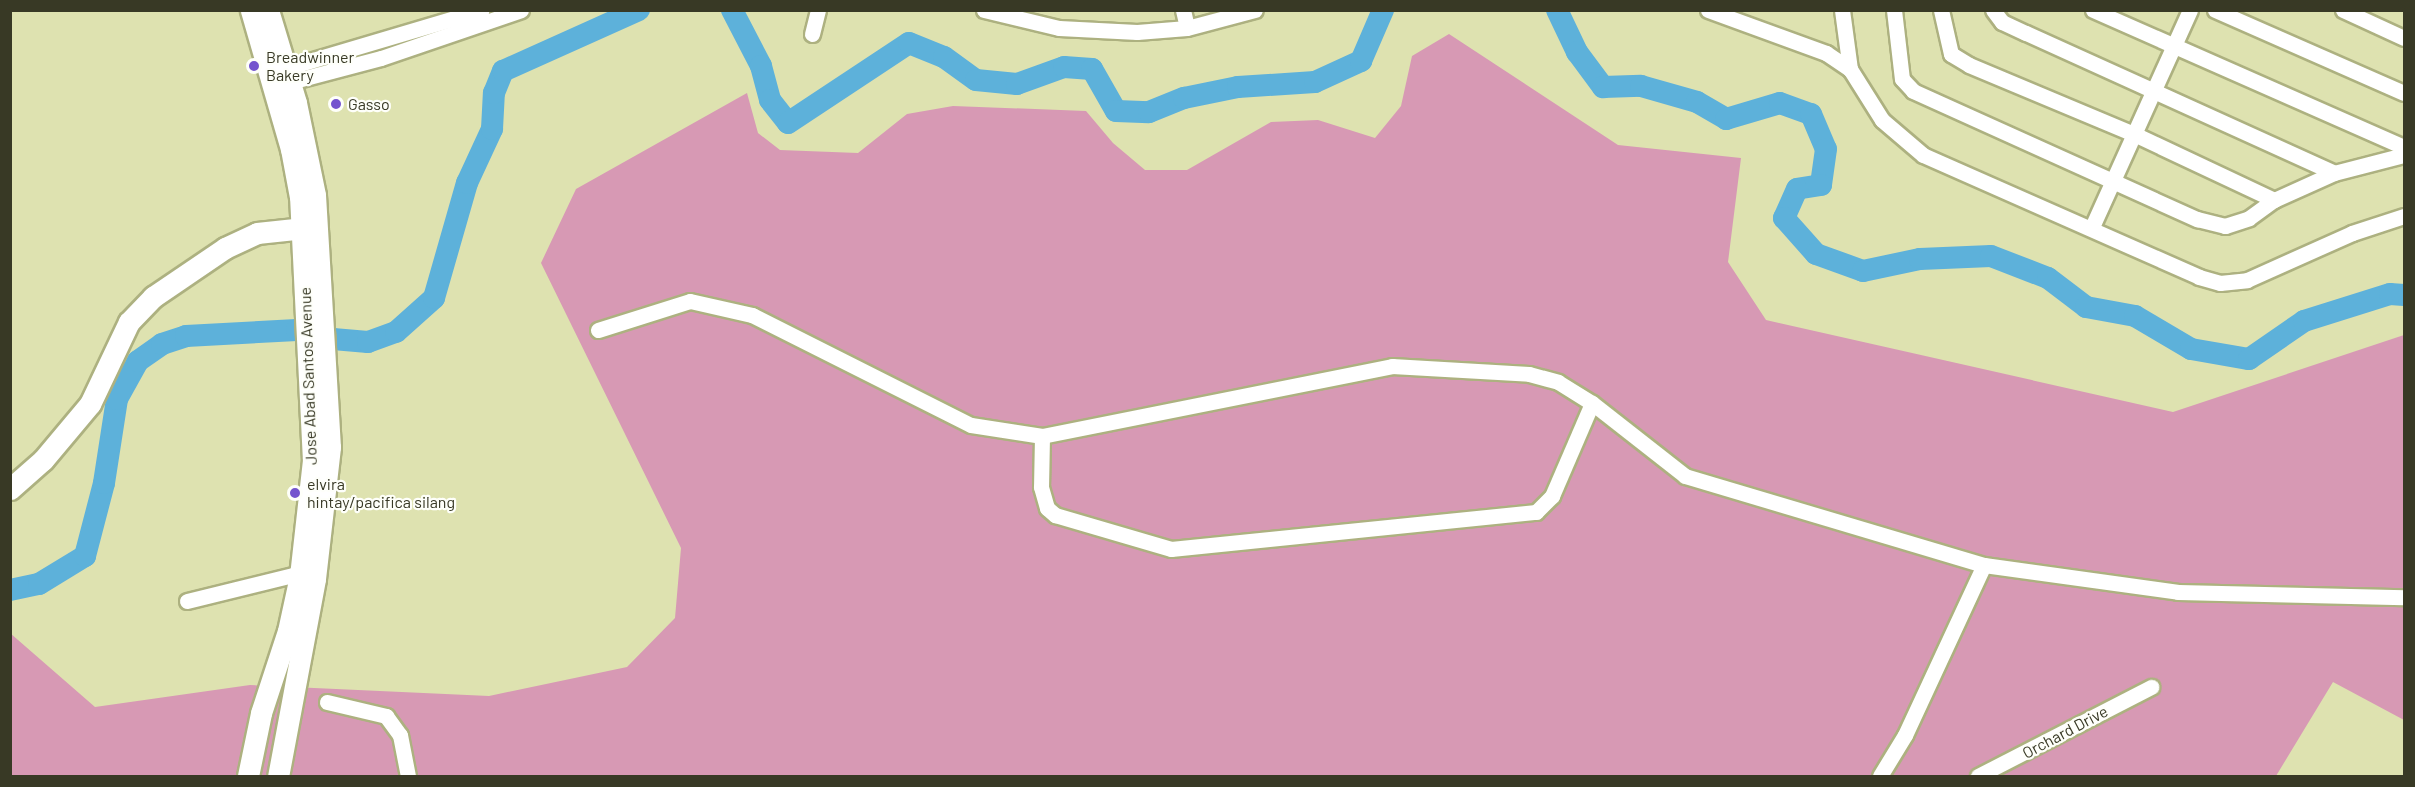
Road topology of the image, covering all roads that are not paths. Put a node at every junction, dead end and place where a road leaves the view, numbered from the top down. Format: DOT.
graph roads {
  1 [pos="251,10"];
  2 [pos="268,10"];
  3 [pos="521,10"];
  4 [pos="818,10"];
  5 [pos="984,10"];
  6 [pos="1183,10"];
  7 [pos="1255,10"];
  8 [pos="1708,10"];
  9 [pos="1842,10"];
  10 [pos="1894,10"];
  11 [pos="1941,10"];
  12 [pos="1993,10"];
  13 [pos="2093,10"];
  14 [pos="2190,10"];
  15 [pos="2215,10"];
  16 [pos="2343,10"];
  17 [pos="476,15"];
  18 [pos="1186,28"];
  19 [pos="812,34"];
  20 [pos="2404,38"];
  21 [pos="2175,45"];
  22 [pos="1850,69"];
  23 [pos="283,77"];
  24 [pos="2154,92"];
  25 [pos="2404,93"];
  26 [pos="2134,134"];
  27 [pos="2404,147"];
  28 [pos="2404,154"];
  29 [pos="2334,173"];
  30 [pos="2112,183"];
  31 [pos="2274,200"];
  32 [pos="2404,216"];
  33 [pos="310,227"];
  34 [pos="2092,227"];
  35 [pos="598,330"];
  36 [pos="1592,403"];
  37 [pos="1042,436"];
  38 [pos="10,489"];
  39 [pos="1984,565"];
  40 [pos="307,577"];
  41 [pos="2404,597"];
  42 [pos="187,601"];
  43 [pos="2151,687"];
  44 [pos="327,702"];
  45 [pos="248,777"];
  46 [pos="278,777"];
  47 [pos="408,777"];
  48 [pos="1880,777"];
  49 [pos="1978,777"];
  1 -- 23 [label="main road, Jose Abad Santos Avenue"];
  2 -- 23 [label="main road, Jose Abad Santos Avenue"];
  3 -- 17 [label="street"];
  4 -- 19 [label="street"];
  5 -- 18 [label="street"];
  6 -- 18 [label="street"];
  7 -- 18 [label="street"];
  8 -- 22 [label="street"];
  9 -- 22 [label="street"];
  10 -- 30 [label="street"];
  11 -- 26 [label="street"];
  12 -- 24 [label="street"];
  13 -- 21 [label="street"];
  14 -- 21 [label="street"];
  15 -- 25 [label="street"];
  16 -- 20 [label="street"];
  17 -- 23 [label="street"];
  21 -- 24 [label="street"];
  21 -- 27 [label="street"];
  22 -- 34 [label="street"];
  23 -- 33 [label="main road, Jose Abad Santos Avenue"];
  24 -- 26 [label="street"];
  24 -- 29 [label="street"];
  26 -- 30 [label="street"];
  26 -- 31 [label="street"];
  28 -- 29 [label="street"];
  29 -- 31 [label="street"];
  30 -- 31 [label="street"];
  30 -- 34 [label="street"];
  32 -- 34 [label="street"];
  33 -- 38 [label="main road"];
  33 -- 40 [label="main road, Jose Abad Santos Avenue"];
  35 -- 37 [label="street"];
  36 -- 37 [label="street"];
  36 -- 37 [label="street"];
  36 -- 39 [label="street"];
  39 -- 41 [label="street"];
  39 -- 48 [label="street"];
  40 -- 42 [label="street"];
  40 -- 45 [label="main road, Jose Abad Santos Avenue"];
  40 -- 46 [label="main road, Jose Abad Santos Avenue"];
  43 -- 49 [label="street, Orchard Drive"];
  44 -- 47 [label="street"];
}
